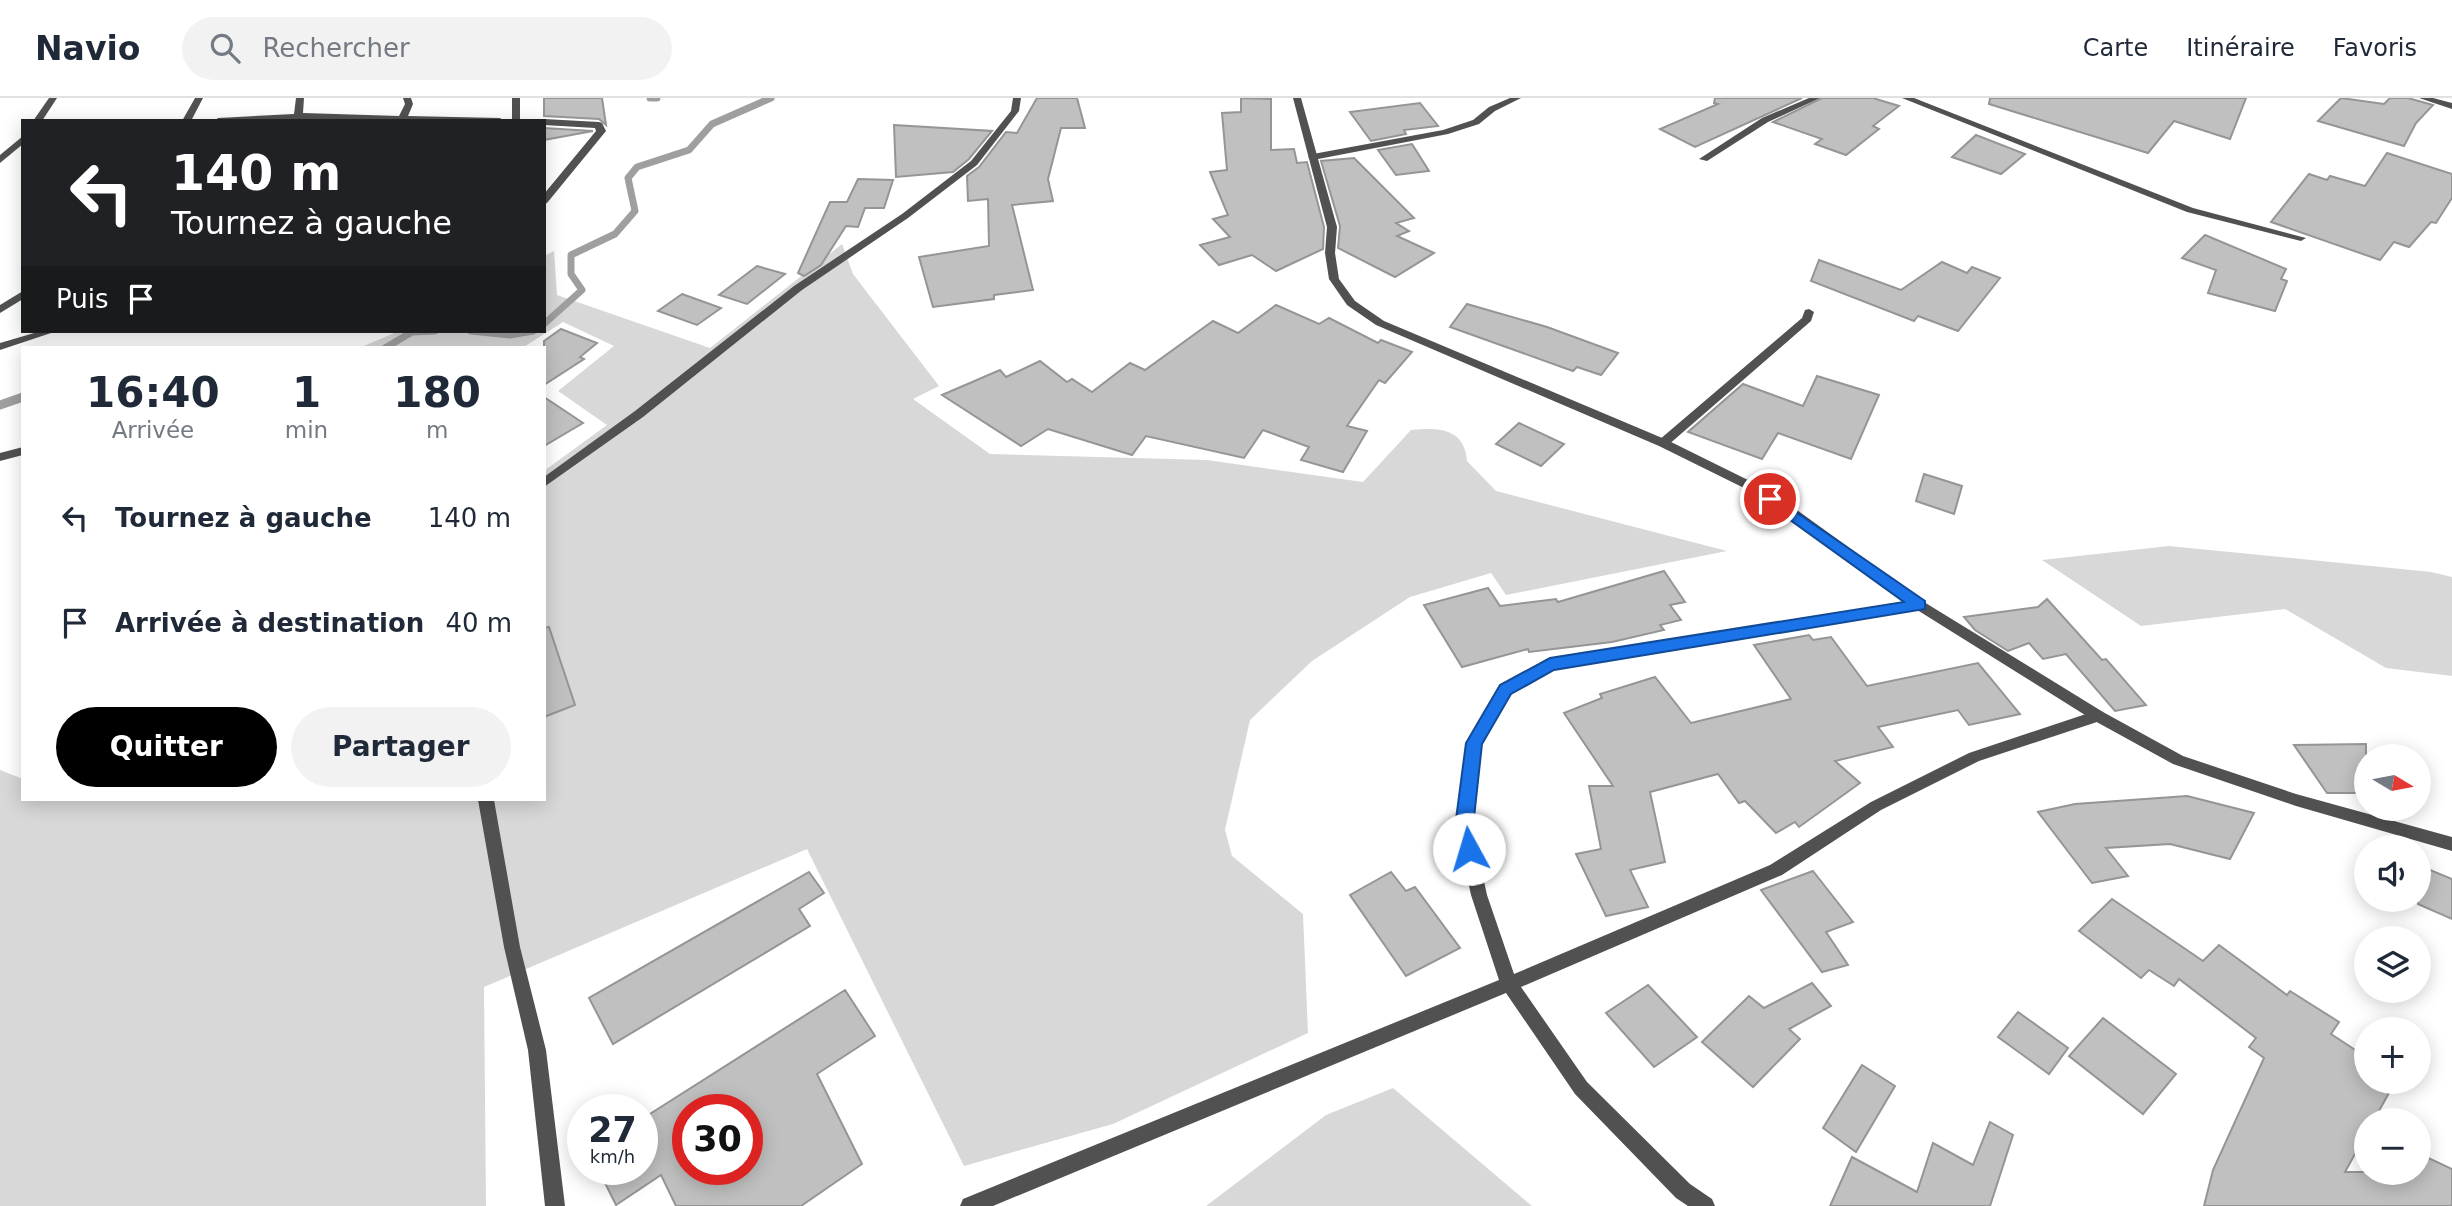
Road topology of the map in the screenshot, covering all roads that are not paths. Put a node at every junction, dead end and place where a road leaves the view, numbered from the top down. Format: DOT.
graph roads {
  1 [pos="53,98"];
  2 [pos="199,98"];
  3 [pos="300,98"];
  4 [pos="407,98"];
  5 [pos="516,98"];
  6 [pos="1017,98"];
  7 [pos="1297,98"];
  8 [pos="1517,98"];
  9 [pos="1816,98"];
  10 [pos="1906,98"];
  11 [pos="2423,98"];
  12 [pos="2452,106"];
  13 [pos="298,118"];
  14 [pos="38,119"];
  15 [pos="187,119"];
  16 [pos="271,119"];
  17 [pos="402,119"];
  18 [pos="516,119"];
  19 [pos="546,122"];
  20 [pos="21,144"];
  21 [pos="0,146"];
  22 [pos="1313,157"];
  23 [pos="1704,159"];
  24 [pos="0,160"];
  25 [pos="546,199"];
  26 [pos="2301,238"];
  27 [pos="21,295"];
  28 [pos="0,310"];
  29 [pos="1809,312"];
  30 [pos="46,333"];
  31 [pos="0,347"];
  32 [pos="1663,443"];
  33 [pos="21,452"];
  34 [pos="0,457"];
  35 [pos="546,482"];
  36 [pos="1919,605"];
  37 [pos="2098,716"];
  38 [pos="486,801"];
  39 [pos="2452,844"];
  40 [pos="1510,984"];
  41 [pos="555,1206"];
  42 [pos="970,1206"];
  43 [pos="1705,1206"];
  1 -- 14 [label="street"];
  2 -- 15 [label="street"];
  3 -- 13 [label="street"];
  4 -- 17 [label="street"];
  5 -- 18 [label="street"];
  6 -- 35 [label="street"];
  7 -- 22 [label="street"];
  8 -- 22 [label="street"];
  9 -- 23 [label="street"];
  10 -- 26 [label="street"];
  11 -- 12 [label="street"];
  13 -- 16 [label="street"];
  13 -- 17 [label="street"];
  19 -- 25 [label="street"];
  20 -- 21 [label="street"];
  20 -- 24 [label="street"];
  22 -- 32 [label="street"];
  27 -- 28 [label="street"];
  29 -- 32 [label="street"];
  30 -- 31 [label="street"];
  32 -- 36 [label="street"];
  33 -- 34 [label="street"];
  36 -- 37 [label="street"];
  36 -- 40 [label="street"];
  37 -- 39 [label="street"];
  37 -- 40 [label="street"];
  38 -- 41 [label="street"];
  40 -- 42 [label="street"];
  40 -- 43 [label="street"];
}
